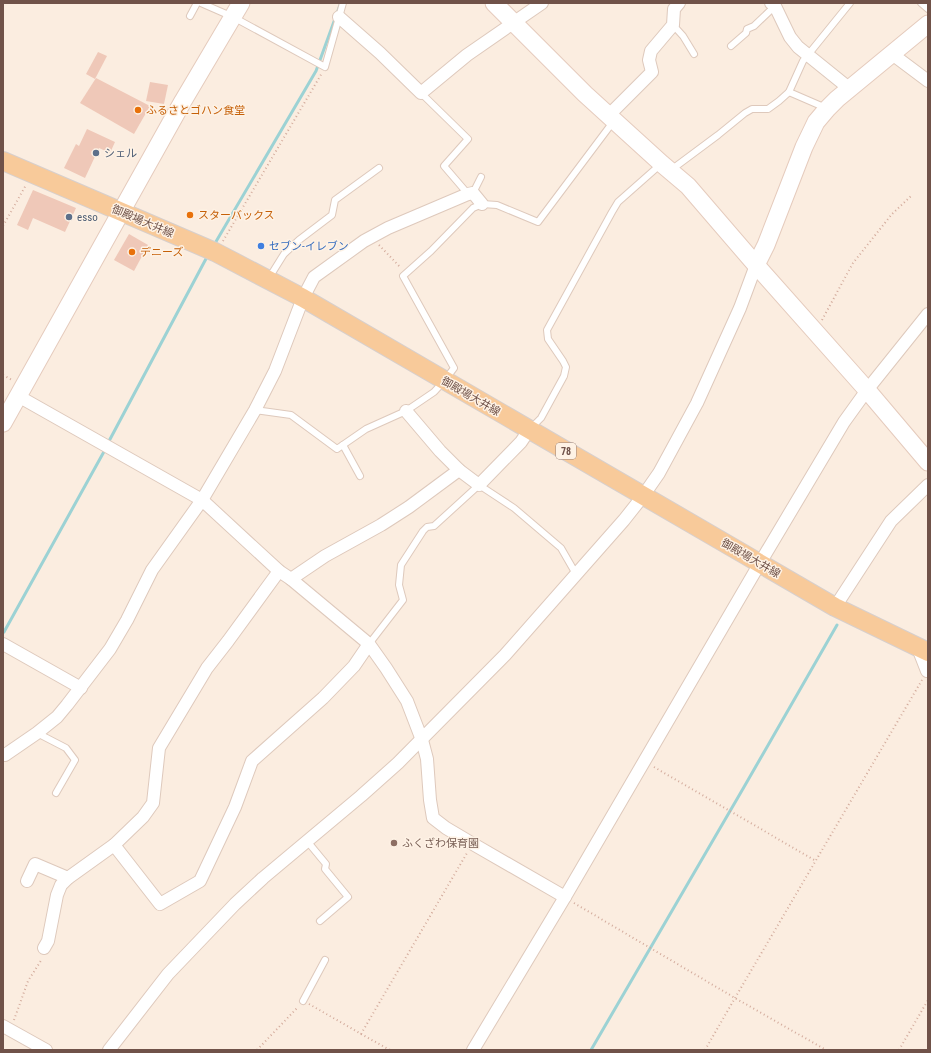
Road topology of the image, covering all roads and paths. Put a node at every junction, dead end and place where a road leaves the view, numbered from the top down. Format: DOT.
graph roads {
  1 [pos="197,3"];
  2 [pos="201,3"];
  3 [pos="343,3"];
  4 [pos="494,3"];
  5 [pos="542,3"];
  6 [pos="679,3"];
  7 [pos="850,3"];
  8 [pos="920,3"];
  9 [pos="774,4"];
  10 [pos="928,8"];
  11 [pos="237,10"];
  12 [pos="190,16"];
  13 [pos="339,17"];
  14 [pos="514,23"];
  15 [pos="928,24"];
  16 [pos="674,25"];
  17 [pos="731,46"];
  18 [pos="694,54"];
  19 [pos="892,54"];
  20 [pos="807,55"];
  21 [pos="325,67"];
  22 [pos="928,81"];
  23 [pos="850,89"];
  24 [pos="789,92"];
  25 [pos="421,93"];
  26 [pos="828,109"];
  27 [pos="611,118"];
  28 [pos="3,161"];
  29 [pos="666,167"];
  30 [pos="379,168"];
  31 [pos="32,174"];
  32 [pos="481,177"];
  33 [pos="470,194"];
  34 [pos="911,196"];
  35 [pos="482,204"];
  36 [pos="121,212"];
  37 [pos="3,226"];
  38 [pos="372,237"];
  39 [pos="212,251"];
  40 [pos="756,265"];
  41 [pos="406,274"];
  42 [pos="268,280"];
  43 [pos="303,298"];
  44 [pos="928,314"];
  45 [pos="816,332"];
  46 [pos="445,380"];
  47 [pos="867,390"];
  48 [pos="18,396"];
  49 [pos="255,410"];
  50 [pos="406,411"];
  51 [pos="3,423"];
  52 [pos="529,430"];
  53 [pos="343,445"];
  54 [pos="928,462"];
  55 [pos="459,470"];
  56 [pos="360,476"];
  57 [pos="479,484"];
  58 [pos="928,485"];
  59 [pos="643,496"];
  60 [pos="202,500"];
  61 [pos="760,563"];
  62 [pos="279,571"];
  63 [pos="576,574"];
  64 [pos="291,579"];
  65 [pos="835,607"];
  66 [pos="3,644"];
  67 [pos="369,644"];
  68 [pos="923,650"];
  69 [pos="927,671"];
  70 [pos="80,688"];
  71 [pos="36,733"];
  72 [pos="422,740"];
  73 [pos="3,755"];
  74 [pos="644,761"];
  75 [pos="56,793"];
  76 [pos="307,841"];
  77 [pos="473,844"];
  78 [pos="114,845"];
  79 [pos="816,861"];
  80 [pos="68,878"];
  81 [pos="27,881"];
  82 [pos="565,897"];
  83 [pos="320,921"];
  84 [pos="44,948"];
  85 [pos="325,960"];
  86 [pos="735,998"];
  87 [pos="928,1000"];
  88 [pos="303,1001"];
  89 [pos="7,1028"];
  90 [pos="361,1034"];
  91 [pos="44,1050"];
  92 [pos="110,1050"];
  93 [pos="257,1050"];
  94 [pos="390,1050"];
  95 [pos="473,1050"];
  96 [pos="705,1050"];
  97 [pos="826,1050"];
  98 [pos="899,1050"];
  1 -- 12 [label="lane"];
  2 -- 11 [label="lane"];
  3 -- 13 [label="lane"];
  4 -- 14 [label="street"];
  5 -- 14 [label="street"];
  6 -- 16 [label="street"];
  7 -- 20 [label="lane"];
  8 -- 10 [label="lane"];
  9 -- 17 [label="lane"];
  9 -- 20 [label="street"];
  11 -- 21 [label="lane"];
  11 -- 36 [label="street"];
  13 -- 21 [label="lane"];
  13 -- 25 [label="street"];
  14 -- 25 [label="street"];
  14 -- 27 [label="street"];
  15 -- 19 [label="street"];
  16 -- 18 [label="lane"];
  16 -- 27 [label="street"];
  19 -- 22 [label="street"];
  19 -- 23 [label="street"];
  20 -- 23 [label="street"];
  20 -- 24 [label="lane"];
  21 -- 39 [label="path"];
  23 -- 26 [label="street"];
  24 -- 26 [label="lane"];
  24 -- 29 [label="lane"];
  25 -- 33 [label="lane"];
  26 -- 40 [label="street"];
  27 -- 29 [label="street"];
  27 -- 35 [label="lane"];
  28 -- 31 [label="main road, 御殿場大井線 / 78"];
  29 -- 40 [label="street"];
  29 -- 52 [label="lane"];
  30 -- 42 [label="lane"];
  31 -- 36 [label="main road, 御殿場大井線 / 78"];
  31 -- 37 [label="path"];
  32 -- 33 [label="lane"];
  33 -- 35 [label="street"];
  33 -- 38 [label="street"];
  34 -- 45 [label="path"];
  35 -- 41 [label="lane"];
  36 -- 39 [label="main road, 御殿場大井線 / 78"];
  36 -- 48 [label="street"];
  38 -- 41 [label="path"];
  38 -- 43 [label="street"];
  39 -- 42 [label="main road, 御殿場大井線 / 78"];
  40 -- 45 [label="street"];
  40 -- 59 [label="street"];
  41 -- 46 [label="lane"];
  42 -- 43 [label="main road, 御殿場大井線 / 78"];
  43 -- 46 [label="main road, 御殿場大井線 / 78"];
  43 -- 49 [label="street"];
  44 -- 47 [label="street"];
  45 -- 47 [label="street"];
  46 -- 50 [label="lane"];
  46 -- 52 [label="main road, 御殿場大井線 / 78"];
  47 -- 54 [label="street"];
  47 -- 61 [label="street"];
  48 -- 51 [label="street"];
  48 -- 60 [label="street"];
  49 -- 53 [label="lane"];
  49 -- 60 [label="street"];
  50 -- 53 [label="lane"];
  50 -- 55 [label="street"];
  52 -- 57 [label="street"];
  52 -- 59 [label="main road, 御殿場大井線 / 78"];
  53 -- 56 [label="lane"];
  55 -- 57 [label="street"];
  55 -- 64 [label="street"];
  57 -- 63 [label="lane"];
  57 -- 67 [label="lane"];
  58 -- 65 [label="street"];
  59 -- 61 [label="main road, 御殿場大井線 / 78"];
  59 -- 63 [label="street"];
  60 -- 62 [label="street"];
  60 -- 70 [label="street"];
  61 -- 65 [label="main road, 御殿場大井線 / 78"];
  61 -- 74 [label="street"];
  62 -- 64 [label="street"];
  62 -- 78 [label="street"];
  63 -- 72 [label="street"];
  64 -- 67 [label="street"];
  65 -- 68 [label="main road, 御殿場大井線 / 78"];
  66 -- 70 [label="street"];
  67 -- 72 [label="street"];
  67 -- 78 [label="street"];
  68 -- 69 [label="street"];
  69 -- 79 [label="path"];
  70 -- 71 [label="street"];
  71 -- 73 [label="street"];
  71 -- 75 [label="lane"];
  72 -- 76 [label="street"];
  72 -- 77 [label="street"];
  74 -- 79 [label="path"];
  74 -- 82 [label="street"];
  76 -- 83 [label="lane"];
  76 -- 92 [label="street"];
  77 -- 82 [label="street"];
  77 -- 90 [label="path"];
  78 -- 80 [label="street"];
  79 -- 86 [label="path"];
  80 -- 81 [label="street"];
  80 -- 84 [label="street"];
  82 -- 86 [label="path"];
  82 -- 95 [label="street"];
  84 -- 89 [label="path"];
  85 -- 88 [label="lane"];
  86 -- 96 [label="path"];
  86 -- 97 [label="path"];
  87 -- 98 [label="path"];
  88 -- 90 [label="path"];
  88 -- 93 [label="path"];
  89 -- 91 [label="street"];
  90 -- 94 [label="path"];
}
